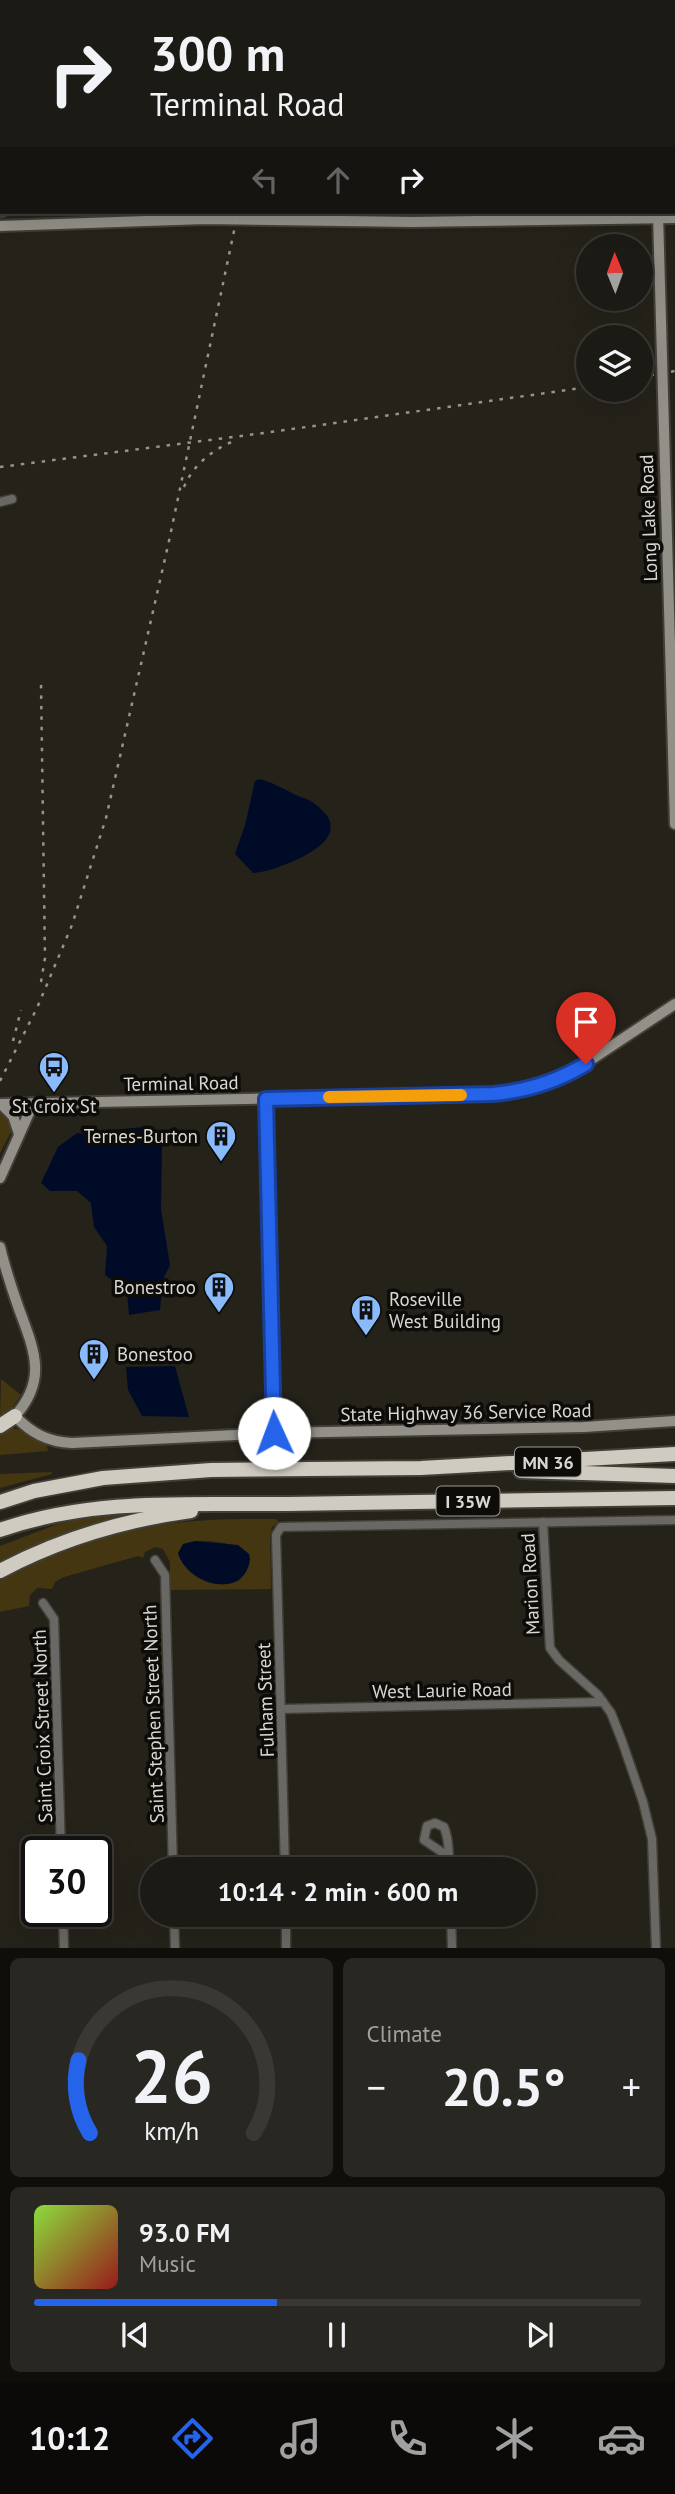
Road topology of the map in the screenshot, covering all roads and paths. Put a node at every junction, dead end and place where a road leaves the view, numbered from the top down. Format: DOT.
graph roads {
  1 [pos="658,215"];
  2 [pos="383,217"];
  3 [pos="675,218"];
  4 [pos="0,226"];
  5 [pos="12,499"];
  6 [pos="0,502"];
  7 [pos="675,824"];
  8 [pos="675,1004"];
  9 [pos="266,1099"];
  10 [pos="1,1104"];
  11 [pos="33,1104"];
  12 [pos="19,1134"];
  13 [pos="0,1178"];
  14 [pos="0,1247"];
  15 [pos="15,1416"];
  16 [pos="675,1421"];
  17 [pos="0,1426"];
  18 [pos="274,1433"];
  19 [pos="675,1454"];
  20 [pos="421,1468"];
  21 [pos="675,1476"];
  22 [pos="675,1498"];
  23 [pos="0,1502"];
  24 [pos="261,1504"];
  25 [pos="675,1521"];
  26 [pos="542,1522"];
  27 [pos="0,1530"];
  28 [pos="155,1560"];
  29 [pos="0,1571"];
  30 [pos="44,1603"];
  31 [pos="603,1702"];
  32 [pos="281,1709"];
  33 [pos="61,1836"];
  34 [pos="173,1857"];
  35 [pos="285,1857"];
  36 [pos="63,1927"];
  37 [pos="174,1927"];
  38 [pos="286,1927"];
  39 [pos="451,1927"];
  40 [pos="64,1948"];
  41 [pos="175,1948"];
  42 [pos="286,1948"];
  43 [pos="452,1948"];
  44 [pos="656,1948"];
  1 -- 2 [label="street"];
  1 -- 3 [label="street"];
  1 -- 7 [label="street, Long Lake Road"];
  2 -- 4 [label="street"];
  5 -- 6 [label="street"];
  8 -- 9 [label="street, Terminal Road"];
  9 -- 11 [label="street, Terminal Road"];
  9 -- 18 [label="street"];
  10 -- 11 [label="street, Terminal Road"];
  10 -- 12 [label="street"];
  11 -- 12 [label="street"];
  12 -- 13 [label="street"];
  14 -- 15 [label="street"];
  15 -- 17 [label="highway"];
  15 -- 18 [label="street, State Highway 36 Service Road"];
  16 -- 18 [label="street, State Highway 36 Service Road"];
  19 -- 20 [label="highway, MN 36"];
  20 -- 21 [label="highway, I 35W"];
  20 -- 23 [label="highway, I 35W"];
  22 -- 24 [label="highway, I 35W"];
  24 -- 27 [label="highway, I 35W"];
  24 -- 29 [label="highway"];
  25 -- 26 [label="street"];
  26 -- 31 [label="street, Marion Road"];
  26 -- 32 [label="street, Fulham Street"];
  28 -- 34 [label="street, Saint Stephen Street North"];
  30 -- 33 [label="street, Saint Croix Street North"];
  31 -- 32 [label="street, West Laurie Road"];
  31 -- 44 [label="street, Marion Road"];
  32 -- 35 [label="street, Fulham Street"];
  36 -- 40 [label="street"];
  37 -- 41 [label="street"];
  38 -- 42 [label="street"];
  39 -- 43 [label="street"];
}
